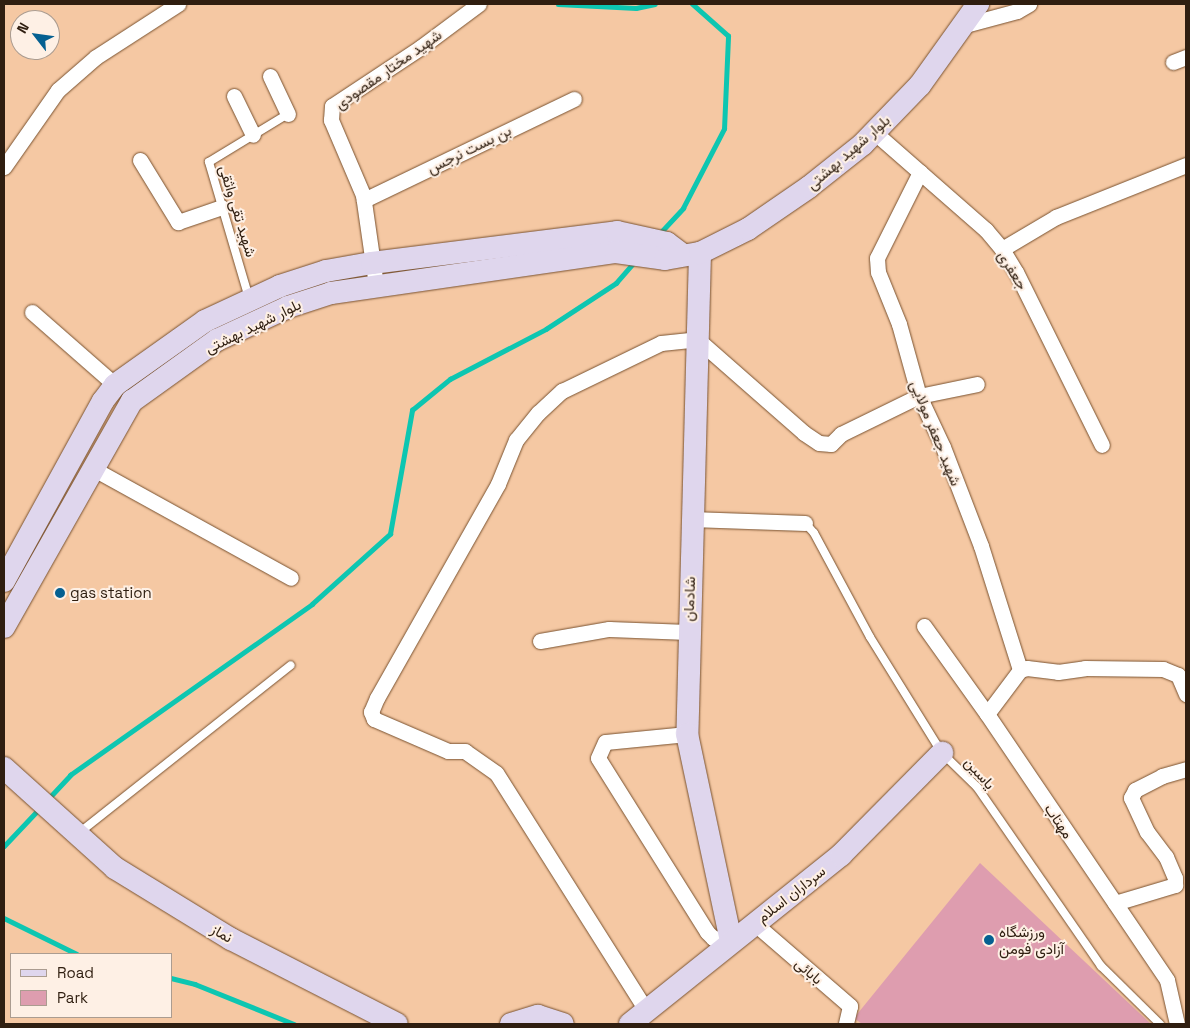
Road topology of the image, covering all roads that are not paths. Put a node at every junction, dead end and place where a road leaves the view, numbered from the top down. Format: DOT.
graph roads {
  1 [pos="178,4"];
  2 [pos="479,4"];
  3 [pos="978,4"];
  4 [pos="1029,4"];
  5 [pos="965,25"];
  6 [pos="270,76"];
  7 [pos="234,96"];
  8 [pos="574,99"];
  9 [pos="288,114"];
  10 [pos="874,132"];
  11 [pos="253,135"];
  12 [pos="6,159"];
  13 [pos="140,160"];
  14 [pos="1186,165"];
  15 [pos="920,172"];
  16 [pos="364,200"];
  17 [pos="222,207"];
  18 [pos="616,242"];
  19 [pos="1002,249"];
  20 [pos="679,253"];
  21 [pos="372,263"];
  22 [pos="376,285"];
  23 [pos="250,300"];
  24 [pos="32,312"];
  25 [pos="697,339"];
  26 [pos="977,384"];
  27 [pos="115,385"];
  28 [pos="919,396"];
  29 [pos="1102,445"];
  30 [pos="92,468"];
  31 [pos="691,519"];
  32 [pos="805,523"];
  33 [pos="26,541"];
  34 [pos="45,552"];
  35 [pos="291,578"];
  36 [pos="4,581"];
  37 [pos="924,626"];
  38 [pos="4,627"];
  39 [pos="688,632"];
  40 [pos="540,641"];
  41 [pos="290,665"];
  42 [pos="1020,670"];
  43 [pos="1186,694"];
  44 [pos="987,714"];
  45 [pos="687,734"];
  46 [pos="942,752"];
  47 [pos="4,768"];
  48 [pos="1186,770"];
  49 [pos="70,827"];
  50 [pos="1115,903"];
  51 [pos="754,923"];
  52 [pos="731,941"];
  53 [pos="638,1017"];
  54 [pos="397,1024"];
  55 [pos="511,1024"];
  56 [pos="563,1024"];
  57 [pos="846,1024"];
  58 [pos="1160,1024"];
  59 [pos="1176,1024"];
  1 -- 12 [label="street"];
  2 -- 16 [label="street, شهید مختار مقصودی"];
  3 -- 5 [label="main road, بلوار شهید بهشتی"];
  4 -- 5 [label="street"];
  5 -- 10 [label="main road, بلوار شهید بهشتی"];
  6 -- 9 [label="street"];
  7 -- 11 [label="street"];
  8 -- 16 [label="street, بن بست نرجس"];
  9 -- 11 [label="lane, شهید تقی واثقی"];
  10 -- 15 [label="street, جعفری"];
  10 -- 20 [label="main road, بلوار شهید بهشتی"];
  11 -- 17 [label="lane, شهید تقی واثقی"];
  13 -- 17 [label="street"];
  14 -- 19 [label="street"];
  15 -- 19 [label="street, جعفری"];
  15 -- 28 [label="street, شهید جعفر مولایی"];
  16 -- 21 [label="street, شهید مختار مقصودی"];
  17 -- 23 [label="lane, شهید تقی واثقی"];
  18 -- 20 [label="main road"];
  18 -- 21 [label="main road, بلوار شهید بهشتی"];
  18 -- 22 [label="main road, بلوار شهید بهشتی"];
  19 -- 29 [label="street, جعفری"];
  20 -- 25 [label="main road, شادمان"];
  21 -- 22 [label="street, شهید مختار مقصودی"];
  21 -- 23 [label="main road, بلوار شهید بهشتی"];
  22 -- 30 [label="main road, بلوار شهید بهشتی"];
  23 -- 27 [label="main road, بلوار شهید بهشتی"];
  24 -- 27 [label="street"];
  25 -- 28 [label="street"];
  25 -- 31 [label="main road, شادمان"];
  25 -- 53 [label="street"];
  26 -- 28 [label="street"];
  27 -- 33 [label="main road, بلوار شهید بهشتی"];
  28 -- 42 [label="street, شهید جعفر مولایی"];
  30 -- 34 [label="main road, بلوار شهید بهشتی"];
  30 -- 35 [label="street"];
  31 -- 32 [label="street"];
  31 -- 39 [label="main road, شادمان"];
  32 -- 46 [label="lane, یاسین"];
  33 -- 34 [label="main road"];
  33 -- 36 [label="main road, بلوار شهید بهشتی"];
  34 -- 38 [label="main road, بلوار شهید بهشتی"];
  37 -- 44 [label="street, مهتاب"];
  39 -- 40 [label="street"];
  39 -- 45 [label="main road, شادمان"];
  41 -- 49 [label="lane"];
  42 -- 43 [label="street"];
  42 -- 44 [label="street"];
  44 -- 50 [label="street, مهتاب"];
  45 -- 52 [label="main road, شادمان"];
  45 -- 52 [label="street"];
  46 -- 51 [label="main road, سرداران اسلام"];
  46 -- 58 [label="lane, یاسین"];
  47 -- 49 [label="main road, نماز"];
  48 -- 50 [label="street"];
  49 -- 54 [label="main road, نماز"];
  50 -- 59 [label="street, مهتاب"];
  51 -- 52 [label="main road, سرداران اسلام"];
  51 -- 57 [label="street, بابائی"];
  52 -- 53 [label="main road, سرداران اسلام"];
  55 -- 56 [label="main road"];
}
